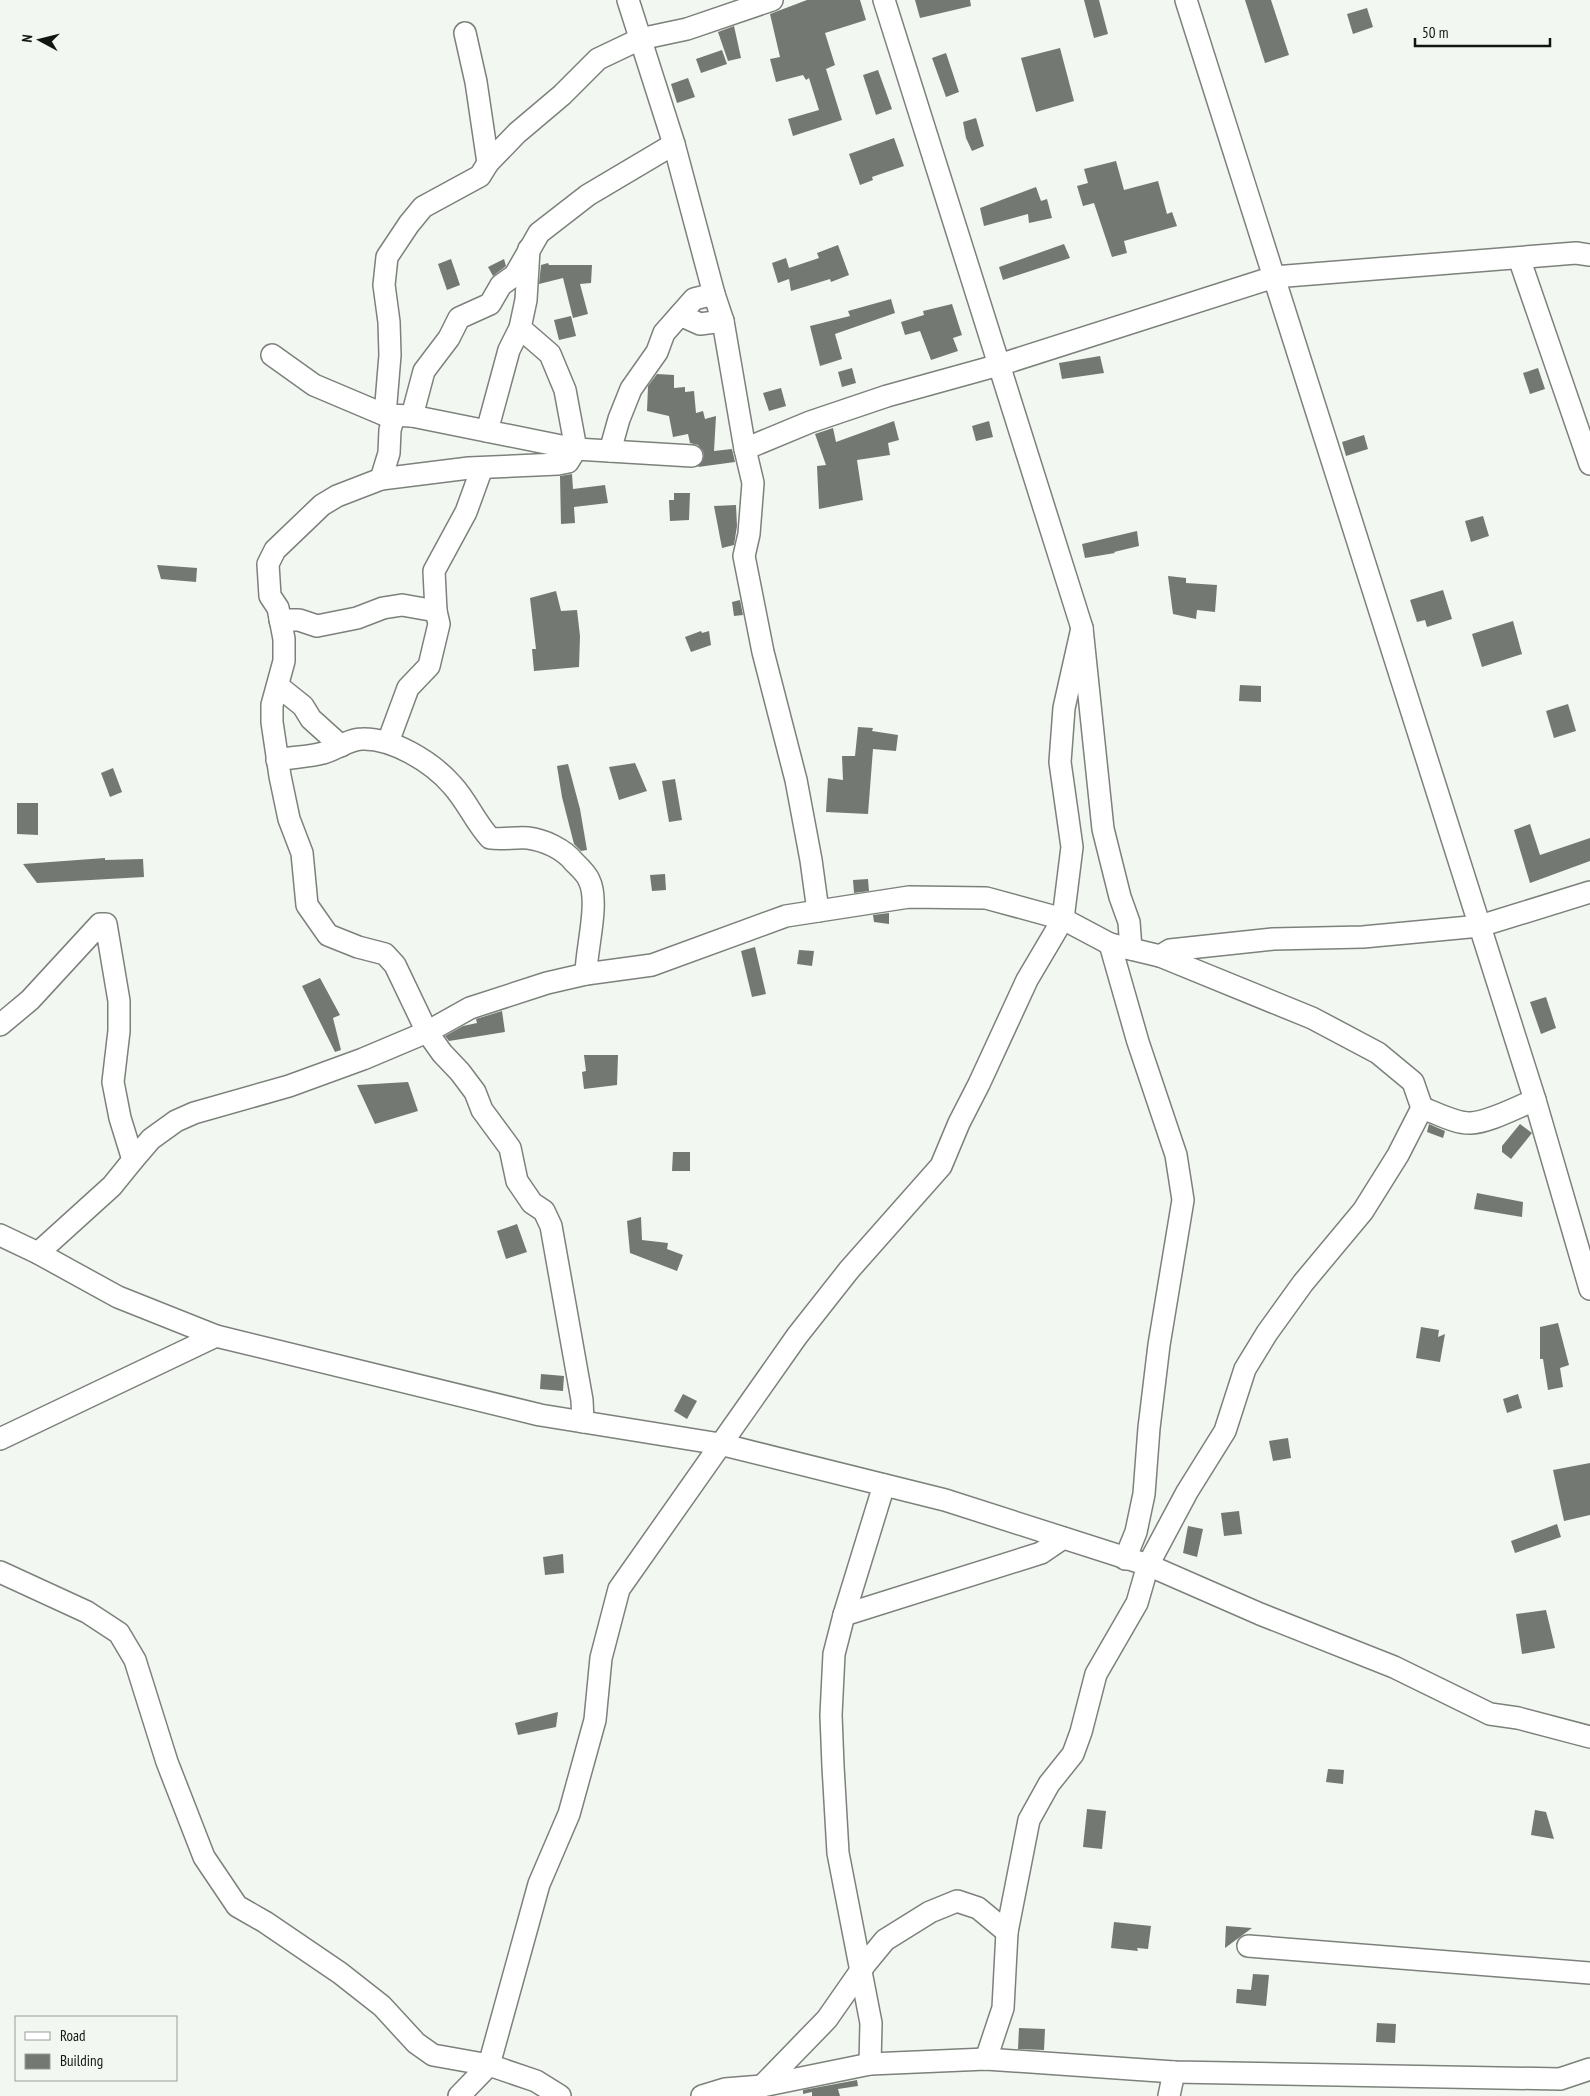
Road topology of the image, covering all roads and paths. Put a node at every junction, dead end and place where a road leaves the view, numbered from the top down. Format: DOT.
graph roads {
  1 [pos="628,0"];
  2 [pos="772,0"];
  3 [pos="884,0"];
  4 [pos="1186,0"];
  5 [pos="465,33"];
  6 [pos="640,39"];
  7 [pos="674,144"];
  8 [pos="488,163"];
  9 [pos="529,249"];
  10 [pos="1590,255"];
  11 [pos="1519,258"];
  12 [pos="1274,277"];
  13 [pos="714,294"];
  14 [pos="680,315"];
  15 [pos="723,322"];
  16 [pos="520,328"];
  17 [pos="272,356"];
  18 [pos="999,365"];
  19 [pos="397,415"];
  20 [pos="487,431"];
  21 [pos="576,449"];
  22 [pos="745,449"];
  23 [pos="610,451"];
  24 [pos="692,456"];
  25 [pos="1590,464"];
  26 [pos="482,468"];
  27 [pos="380,479"];
  28 [pos="436,611"];
  29 [pos="280,620"];
  30 [pos="1082,628"];
  31 [pos="278,686"];
  32 [pos="388,742"];
  33 [pos="341,746"];
  34 [pos="277,760"];
  35 [pos="1590,892"];
  36 [pos="818,911"];
  37 [pos="1063,919"];
  38 [pos="1480,926"];
  39 [pos="1110,944"];
  40 [pos="1131,949"];
  41 [pos="1160,956"];
  42 [pos="586,974"];
  43 [pos="0,1025"];
  44 [pos="427,1032"];
  45 [pos="1535,1100"];
  46 [pos="1422,1108"];
  47 [pos="133,1160"];
  48 [pos="0,1236"];
  49 [pos="38,1252"];
  50 [pos="1590,1289"];
  51 [pos="216,1336"];
  52 [pos="583,1422"];
  53 [pos="0,1439"];
  54 [pos="720,1444"];
  55 [pos="884,1485"];
  56 [pos="1063,1538"];
  57 [pos="1125,1558"];
  58 [pos="1148,1565"];
  59 [pos="0,1572"];
  60 [pos="844,1615"];
  61 [pos="1590,1737"];
  62 [pos="1007,1932"];
  63 [pos="1248,1946"];
  64 [pos="862,1969"];
  65 [pos="1590,1973"];
  66 [pos="986,2059"];
  67 [pos="870,2064"];
  68 [pos="489,2065"];
  69 [pos="1590,2069"];
  70 [pos="1174,2072"];
  71 [pos="762,2086"];
  72 [pos="459,2096"];
  73 [pos="560,2096"];
  74 [pos="702,2096"];
  75 [pos="1168,2096"];
  1 -- 6 [label="street"];
  2 -- 6 [label="street"];
  3 -- 18 [label="street"];
  4 -- 12 [label="street"];
  5 -- 8 [label="street"];
  6 -- 7 [label="street"];
  6 -- 8 [label="street"];
  7 -- 9 [label="street"];
  7 -- 13 [label="street"];
  8 -- 19 [label="street"];
  9 -- 16 [label="street"];
  9 -- 19 [label="street"];
  10 -- 11 [label="street"];
  11 -- 12 [label="street"];
  11 -- 25 [label="street"];
  12 -- 18 [label="street"];
  12 -- 38 [label="street"];
  13 -- 14 [label="street"];
  13 -- 15 [label="street"];
  14 -- 15 [label="street"];
  14 -- 23 [label="street"];
  15 -- 22 [label="street"];
  16 -- 20 [label="street"];
  16 -- 21 [label="street"];
  17 -- 19 [label="street"];
  18 -- 22 [label="street"];
  18 -- 30 [label="street"];
  19 -- 20 [label="street"];
  19 -- 27 [label="street"];
  20 -- 21 [label="street"];
  21 -- 23 [label="street"];
  21 -- 26 [label="street"];
  22 -- 36 [label="street"];
  23 -- 24 [label="street"];
  26 -- 27 [label="street"];
  26 -- 28 [label="street"];
  27 -- 29 [label="street"];
  28 -- 29 [label="street"];
  28 -- 32 [label="street"];
  29 -- 31 [label="street"];
  30 -- 37 [label="street"];
  30 -- 40 [label="street"];
  31 -- 33 [label="street"];
  31 -- 34 [label="street"];
  32 -- 33 [label="street"];
  32 -- 42 [label="street"];
  33 -- 34 [label="street"];
  34 -- 44 [label="street"];
  35 -- 38 [label="street"];
  36 -- 37 [label="street"];
  36 -- 42 [label="street"];
  37 -- 39 [label="street"];
  37 -- 54 [label="street"];
  38 -- 41 [label="street"];
  38 -- 45 [label="street"];
  39 -- 40 [label="street"];
  39 -- 57 [label="street"];
  40 -- 41 [label="street"];
  41 -- 46 [label="street"];
  42 -- 44 [label="street"];
  43 -- 47 [label="street"];
  44 -- 47 [label="street"];
  44 -- 52 [label="street"];
  45 -- 46 [label="street"];
  45 -- 50 [label="street"];
  46 -- 58 [label="street"];
  47 -- 49 [label="street"];
  48 -- 49 [label="street"];
  49 -- 51 [label="street"];
  51 -- 52 [label="street"];
  51 -- 53 [label="street"];
  52 -- 54 [label="street"];
  54 -- 55 [label="street"];
  54 -- 68 [label="street"];
  55 -- 56 [label="street"];
  55 -- 60 [label="street"];
  56 -- 57 [label="street"];
  56 -- 60 [label="street"];
  57 -- 58 [label="street"];
  58 -- 61 [label="street"];
  58 -- 62 [label="street"];
  59 -- 68 [label="street"];
  60 -- 64 [label="street"];
  62 -- 64 [label="street"];
  62 -- 66 [label="street"];
  63 -- 65 [label="street"];
  64 -- 67 [label="street"];
  64 -- 71 [label="street"];
  66 -- 67 [label="street"];
  66 -- 70 [label="street"];
  67 -- 71 [label="street"];
  68 -- 72 [label="street"];
  68 -- 73 [label="street"];
  69 -- 70 [label="street"];
  70 -- 75 [label="street"];
  71 -- 74 [label="street"];
}
